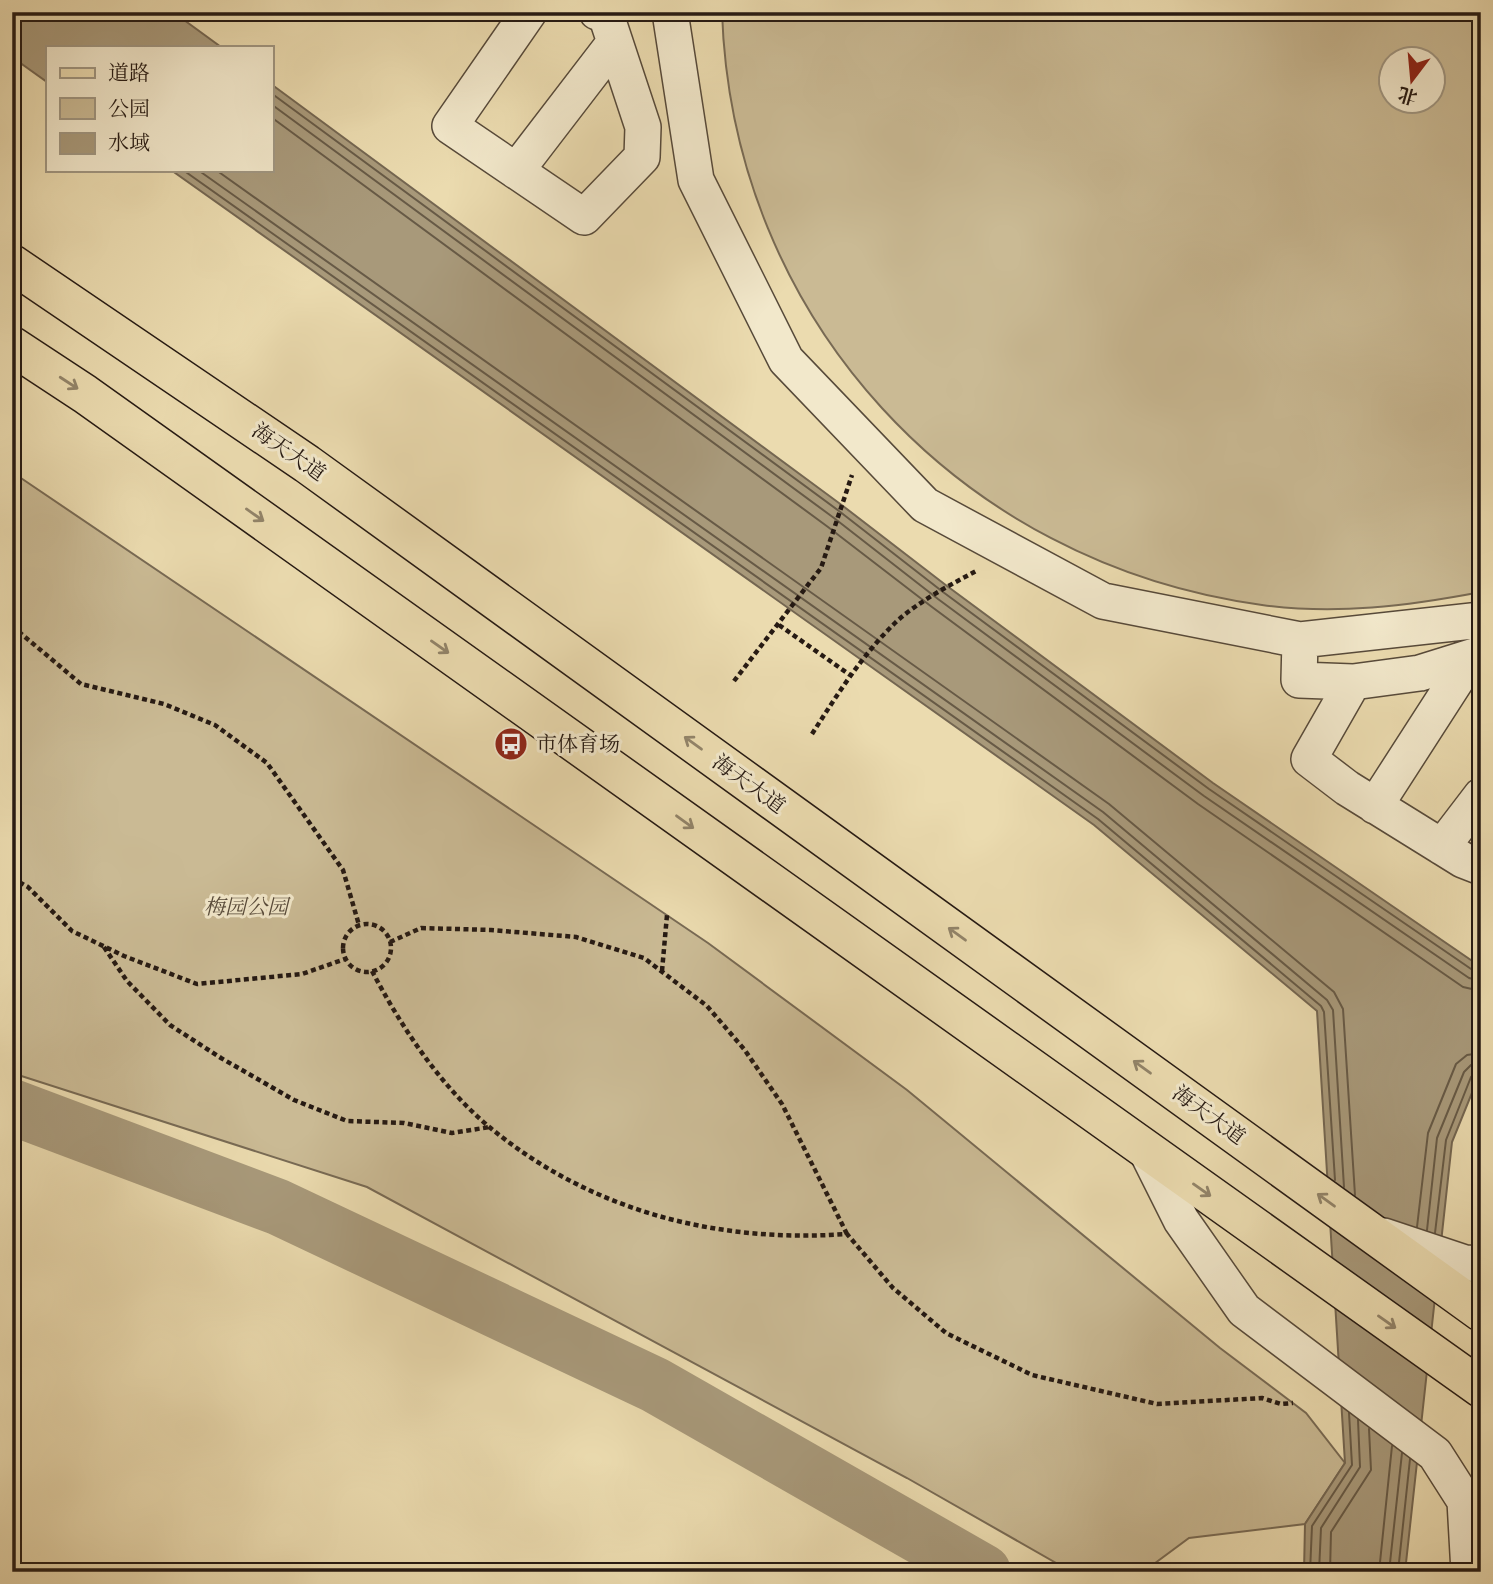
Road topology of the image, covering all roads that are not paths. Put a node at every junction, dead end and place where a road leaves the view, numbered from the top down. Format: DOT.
graph roads {
  1 [pos="529,12"];
  2 [pos="670,12"];
  3 [pos="606,20"];
  4 [pos="686,116"];
  5 [pos="643,127"];
  6 [pos="516,171"];
  7 [pos="12,264"];
  8 [pos="12,346"];
  9 [pos="1481,620"];
  10 [pos="1300,640"];
  11 [pos="1476,655"];
  12 [pos="1353,682"];
  13 [pos="1481,796"];
  14 [pos="1375,806"];
  15 [pos="1442,847"];
  16 [pos="1481,867"];
  17 [pos="1146,1150"];
  18 [pos="1369,1231"];
  19 [pos="1481,1264"];
  20 [pos="1481,1312"];
  21 [pos="1481,1388"];
  22 [pos="1469,1572"];
  1 -- 6 [label="street"];
  2 -- 4 [label="street"];
  3 -- 5 [label="street"];
  3 -- 6 [label="street"];
  4 -- 5 [label="street"];
  4 -- 10 [label="street"];
  5 -- 6 [label="street"];
  18 -- 7 [label="main road, 海天大道, one-way"];
  8 -- 17 [label="main road, one-way"];
  9 -- 10 [label="street"];
  10 -- 12 [label="street"];
  11 -- 12 [label="street"];
  11 -- 14 [label="street"];
  12 -- 14 [label="street"];
  13 -- 15 [label="street"];
  14 -- 15 [label="street"];
  15 -- 16 [label="street"];
  17 -- 21 [label="main road, one-way"];
  17 -- 22 [label="street"];
  18 -- 19 [label="street"];
  18 -- 20 [label="main road, 海天大道"];
}
